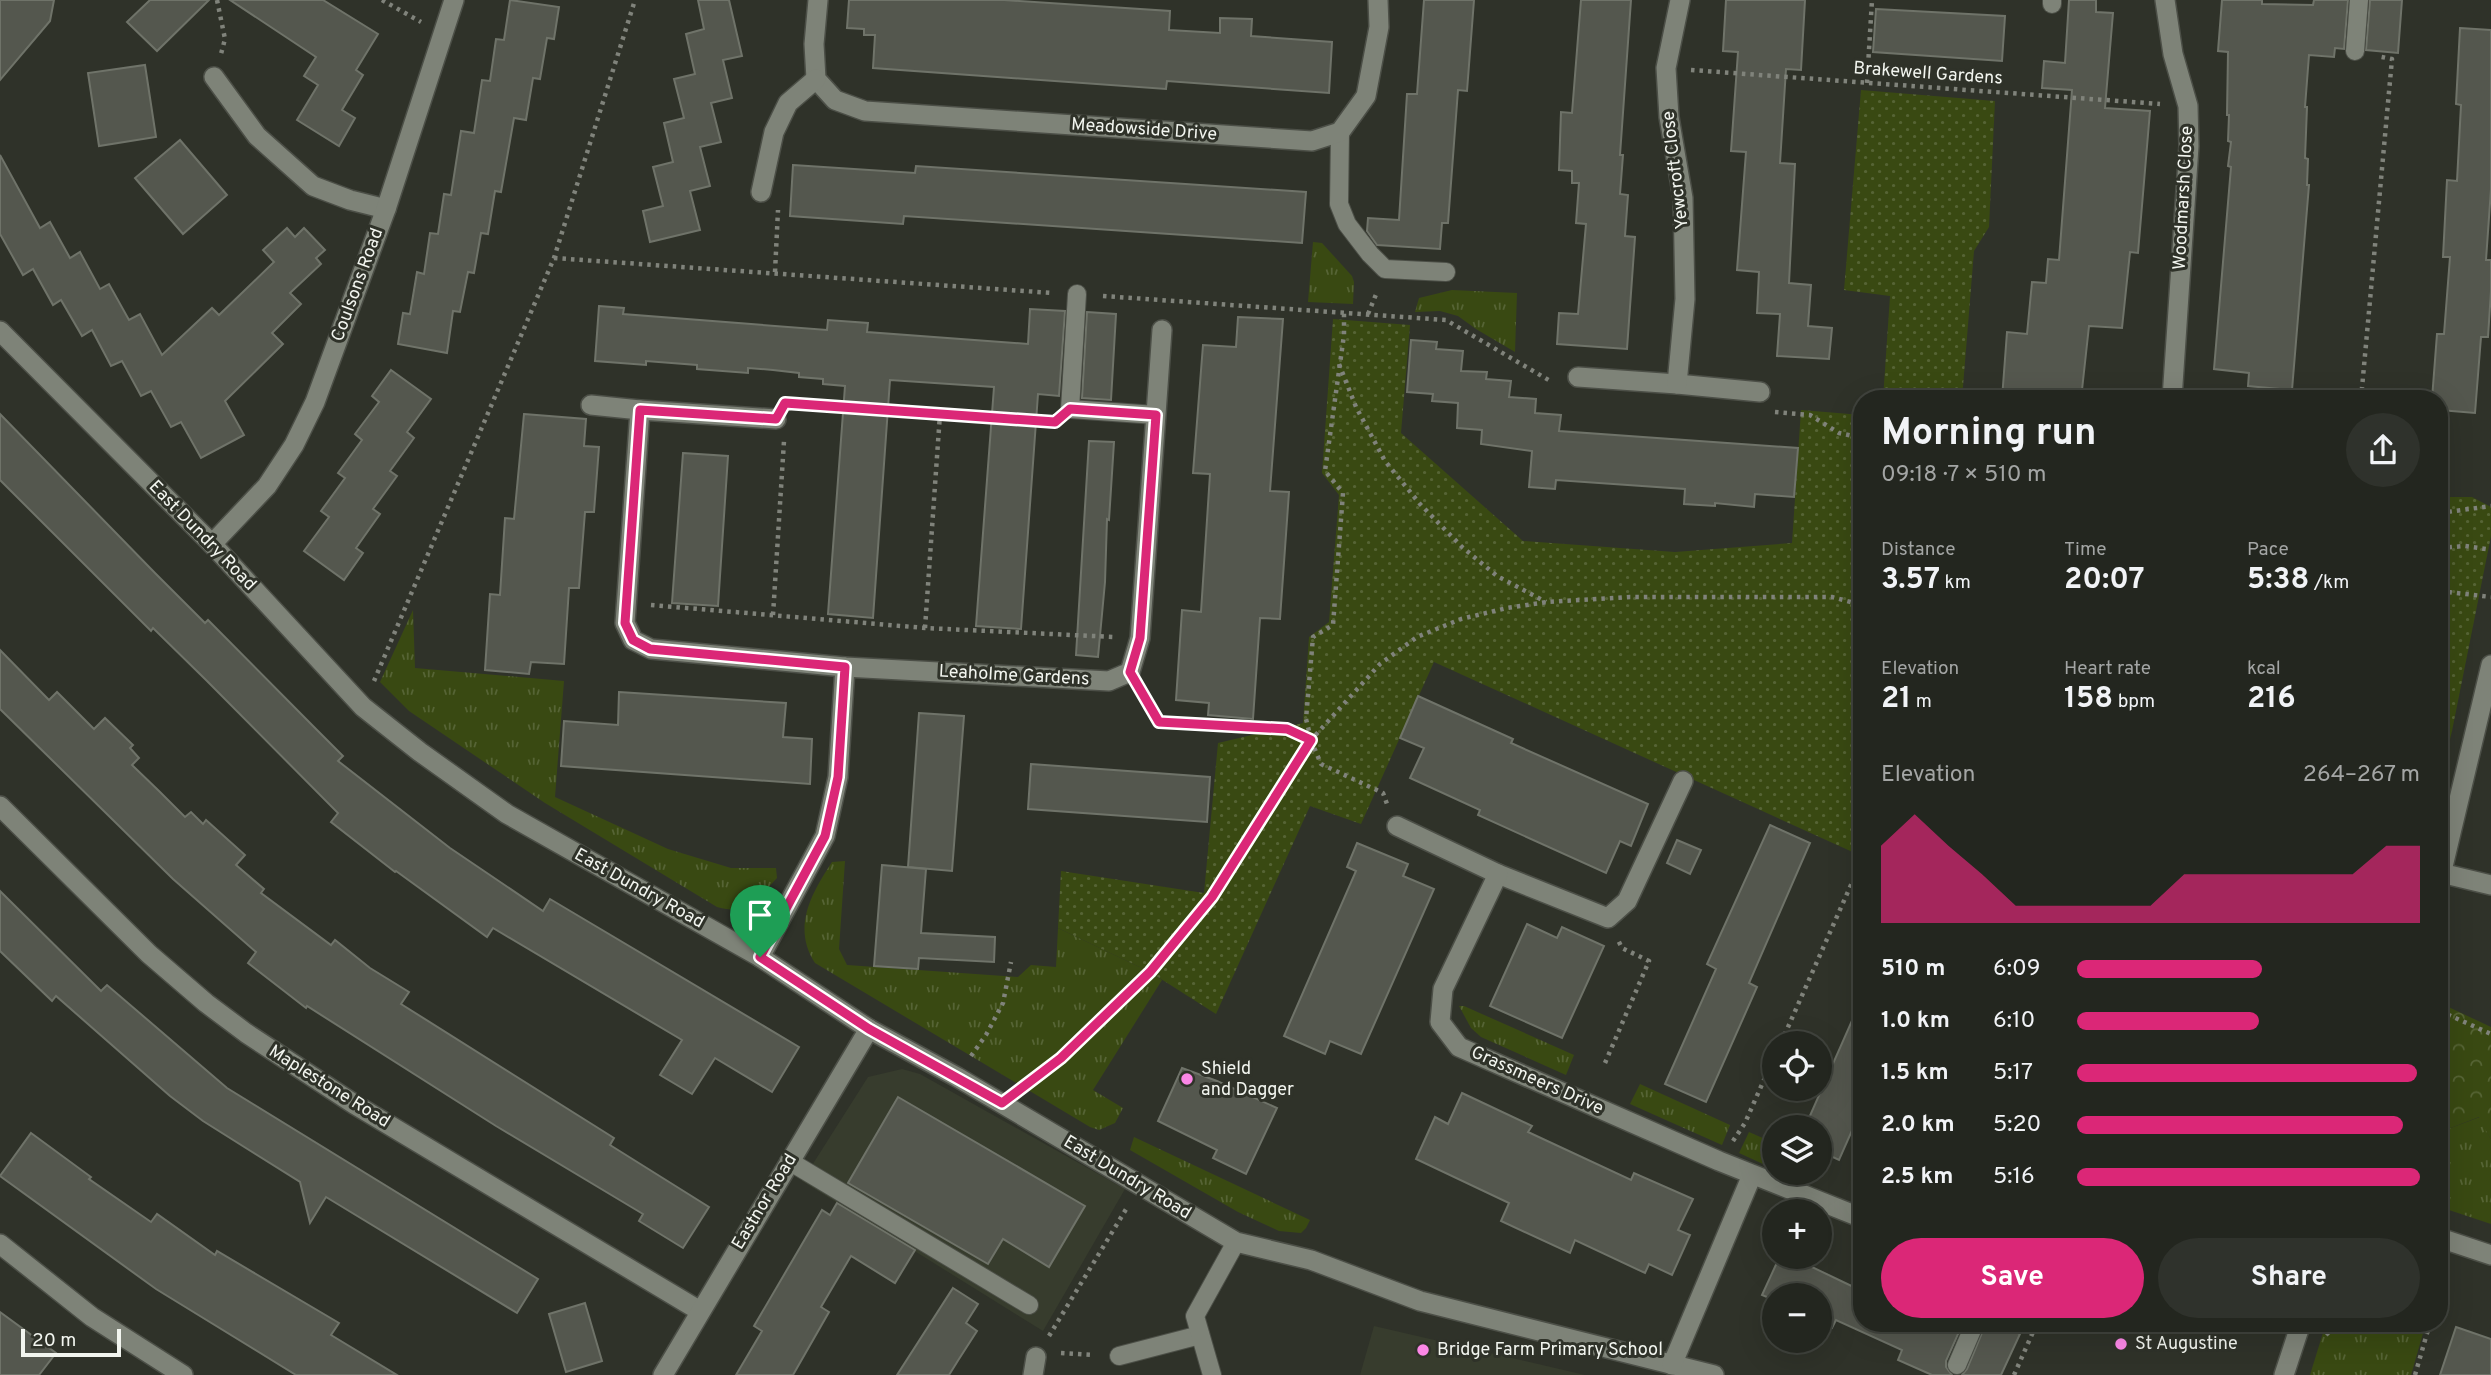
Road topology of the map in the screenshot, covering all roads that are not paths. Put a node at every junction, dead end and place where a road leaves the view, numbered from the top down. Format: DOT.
graph roads {
  1 [pos="454,0"];
  2 [pos="818,0"];
  3 [pos="1378,0"];
  4 [pos="1680,0"];
  5 [pos="2165,0"];
  6 [pos="2359,0"];
  7 [pos="2356,51"];
  8 [pos="214,77"];
  9 [pos="816,79"];
  10 [pos="1340,132"];
  11 [pos="761,192"];
  12 [pos="386,209"];
  13 [pos="1446,272"];
  14 [pos="1077,294"];
  15 [pos="1163,330"];
  16 [pos="0,331"];
  17 [pos="1578,377"];
  18 [pos="1677,384"];
  19 [pos="2173,390"];
  20 [pos="1760,393"];
  21 [pos="591,405"];
  22 [pos="640,410"];
  23 [pos="1156,415"];
  24 [pos="776,419"];
  25 [pos="212,544"];
  26 [pos="2491,665"];
  27 [pos="845,667"];
  28 [pos="1683,780"];
  29 [pos="0,806"];
  30 [pos="1397,826"];
  31 [pos="2448,843"];
  32 [pos="1498,874"];
  33 [pos="2448,877"];
  34 [pos="2491,885"];
  35 [pos="760,957"];
  36 [pos="869,1029"];
  37 [pos="789,1161"];
  38 [pos="1752,1175"];
  39 [pos="1853,1214"];
  40 [pos="2448,1241"];
  41 [pos="1236,1242"];
  42 [pos="0,1244"];
  43 [pos="2491,1255"];
  44 [pos="1029,1305"];
  45 [pos="700,1311"];
  46 [pos="1971,1332"];
  47 [pos="2298,1332"];
  48 [pos="1200,1335"];
  49 [pos="1119,1356"];
  50 [pos="1672,1365"];
  51 [pos="1957,1365"];
  52 [pos="183,1375"];
  53 [pos="663,1375"];
  54 [pos="1212,1375"];
  55 [pos="1714,1375"];
  56 [pos="2284,1375"];
  1 -- 12 [label="street, Coulsons Road"];
  2 -- 9 [label="street"];
  3 -- 10 [label="street"];
  4 -- 18 [label="street, Yewcroft Close"];
  5 -- 19 [label="street, Woodmarsh Close"];
  6 -- 7 [label="lane"];
  8 -- 12 [label="street"];
  9 -- 10 [label="street, Meadowside Drive"];
  9 -- 11 [label="street"];
  10 -- 13 [label="lane"];
  12 -- 25 [label="street, Coulsons Road"];
  14 -- 23 [label="lane"];
  15 -- 23 [label="street"];
  16 -- 25 [label="street, East Dundry Road"];
  17 -- 18 [label="street"];
  18 -- 20 [label="street"];
  21 -- 22 [label="street"];
  22 -- 24 [label="street"];
  22 -- 27 [label="street, Leaholme Gardens"];
  23 -- 27 [label="street, Leaholme Gardens"];
  25 -- 35 [label="street, East Dundry Road"];
  26 -- 31 [label="street"];
  27 -- 35 [label="street"];
  28 -- 32 [label="street"];
  29 -- 45 [label="street, Maplestone Road"];
  30 -- 32 [label="street"];
  32 -- 38 [label="street, Grassmeers Drive"];
  33 -- 34 [label="street"];
  35 -- 36 [label="street, East Dundry Road"];
  36 -- 37 [label="street, Eastnor Road"];
  36 -- 41 [label="street, East Dundry Road"];
  37 -- 44 [label="lane"];
  37 -- 45 [label="street, Eastnor Road"];
  38 -- 39 [label="street, Grassmeers Drive"];
  38 -- 50 [label="street"];
  40 -- 43 [label="street"];
  41 -- 48 [label="lane"];
  41 -- 50 [label="street, East Dundry Road"];
  42 -- 52 [label="street"];
  45 -- 53 [label="street, Eastnor Road"];
  46 -- 51 [label="lane"];
  47 -- 56 [label="street"];
  48 -- 49 [label="lane"];
  48 -- 54 [label="lane"];
  50 -- 55 [label="street, East Dundry Road"];
}
